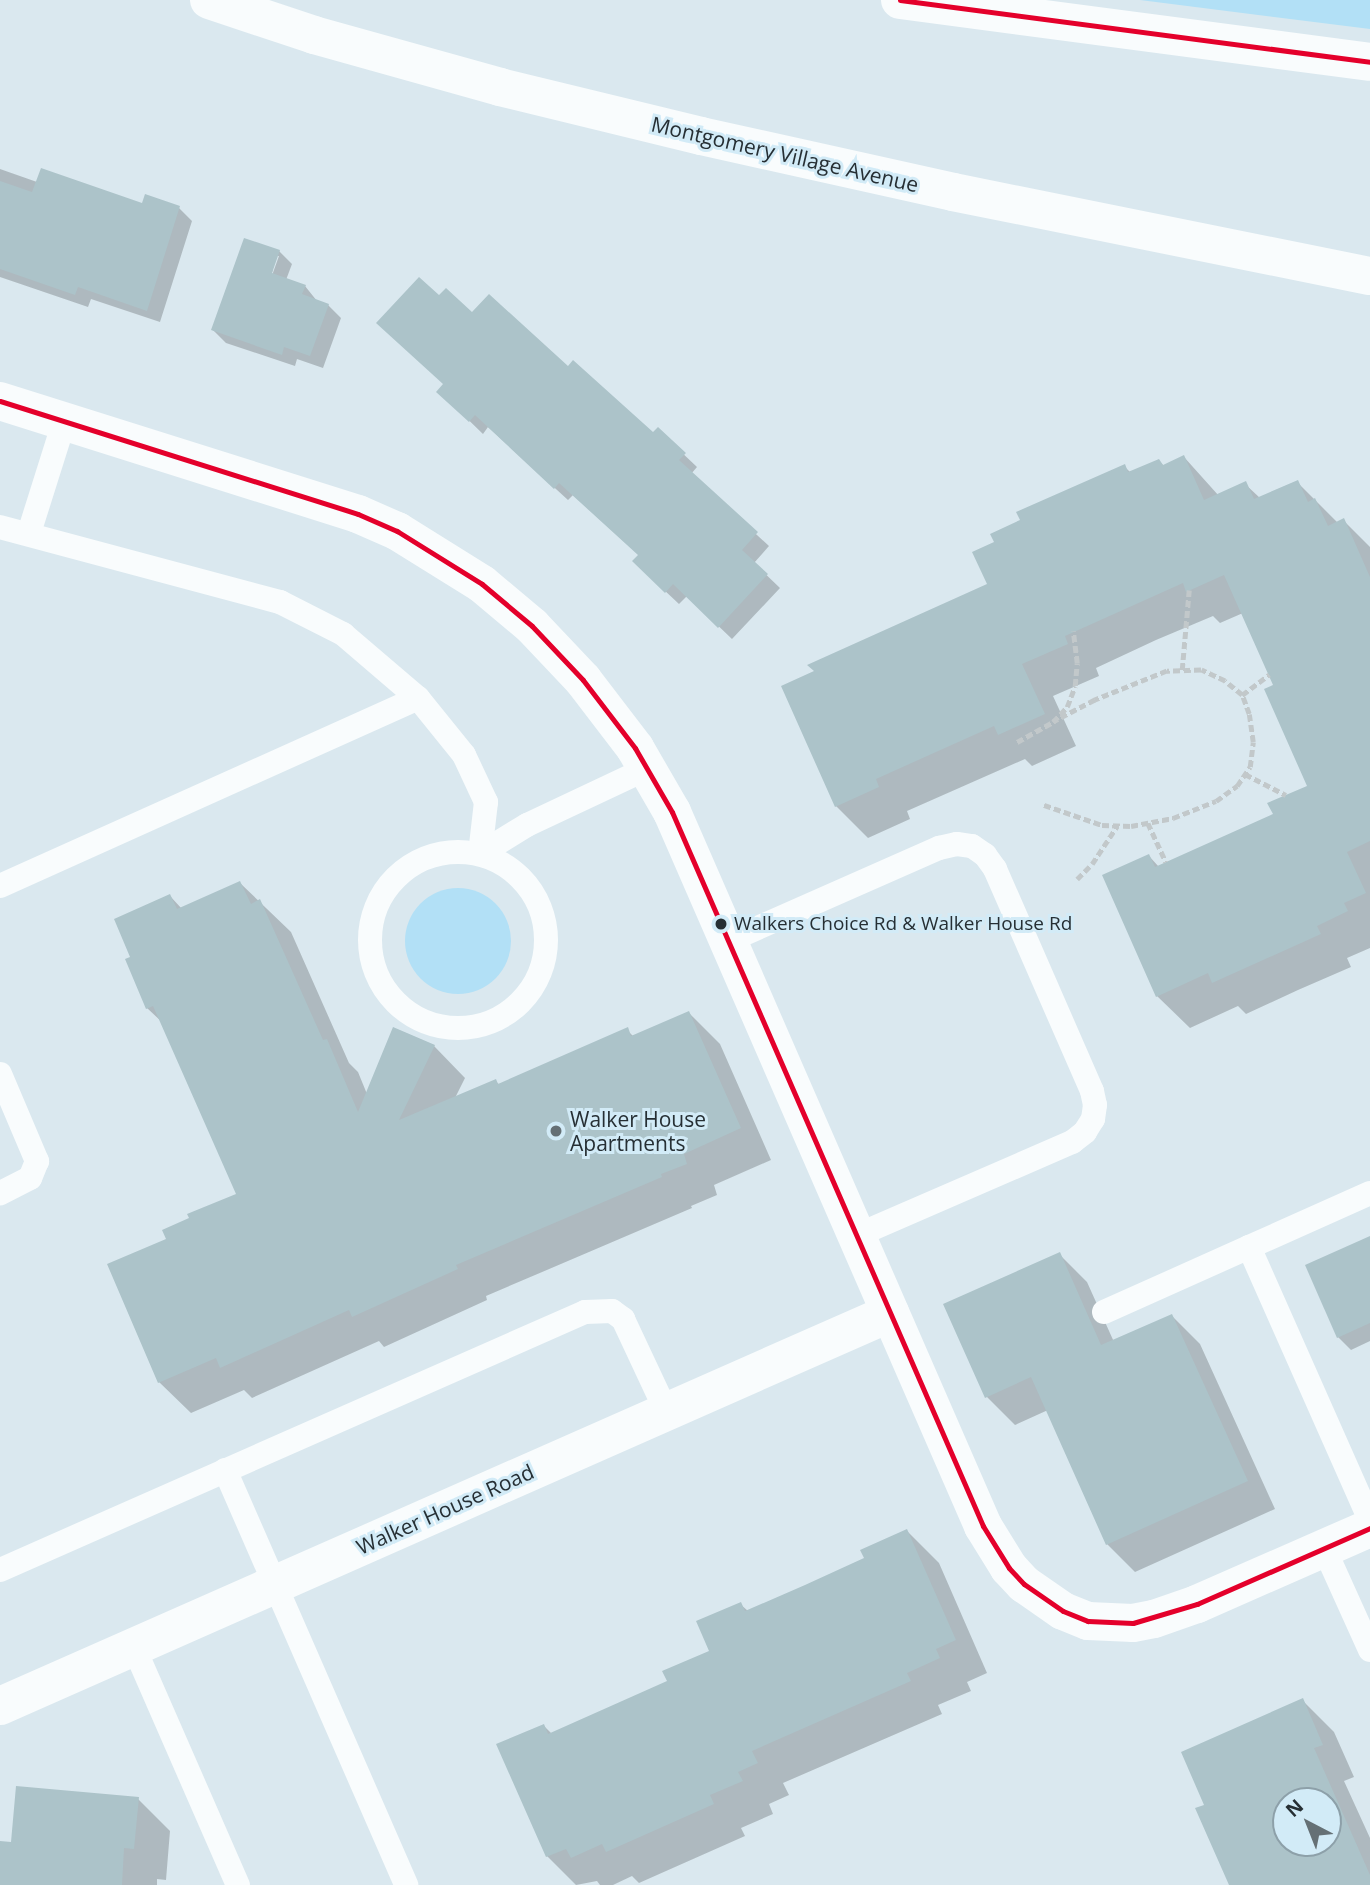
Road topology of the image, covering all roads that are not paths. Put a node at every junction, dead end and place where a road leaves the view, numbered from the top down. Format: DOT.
graph roads {
  1 [pos="209,0"];
  2 [pos="900,0"];
  3 [pos="1370,62"];
  4 [pos="1370,276"];
  5 [pos="0,401"];
  6 [pos="64,422"];
  7 [pos="0,527"];
  8 [pos="29,533"];
  9 [pos="418,698"];
  10 [pos="648,768"];
  11 [pos="480,854"];
  12 [pos="0,886"];
  13 [pos="728,941"];
  14 [pos="0,1073"];
  15 [pos="0,1193"];
  16 [pos="1370,1193"];
  17 [pos="856,1236"];
  18 [pos="1249,1247"];
  19 [pos="1104,1312"];
  20 [pos="890,1313"];
  21 [pos="666,1412"];
  22 [pos="225,1470"];
  23 [pos="1370,1520"];
  24 [pos="1370,1528"];
  25 [pos="1324,1548"];
  26 [pos="0,1570"];
  27 [pos="275,1584"];
  28 [pos="133,1645"];
  29 [pos="1370,1650"];
  30 [pos="0,1706"];
  31 [pos="238,1885"];
  32 [pos="406,1885"];
  1 -- 4 [label="street, Montgomery Village Avenue"];
  2 -- 3 [label="street"];
  5 -- 6 [label="street"];
  6 -- 8 [label="lane"];
  6 -- 10 [label="street"];
  7 -- 8 [label="lane"];
  8 -- 9 [label="lane"];
  9 -- 11 [label="lane"];
  9 -- 12 [label="lane"];
  10 -- 11 [label="lane"];
  10 -- 13 [label="street"];
  11 -- 11 [label="lane"];
  13 -- 17 [label="street"];
  13 -- 17 [label="lane"];
  14 -- 15 [label="lane"];
  16 -- 18 [label="lane"];
  17 -- 20 [label="street"];
  18 -- 19 [label="lane"];
  18 -- 23 [label="lane"];
  20 -- 21 [label="street, Walker House Road"];
  20 -- 25 [label="street"];
  21 -- 22 [label="lane"];
  21 -- 27 [label="street, Walker House Road"];
  22 -- 26 [label="lane"];
  22 -- 27 [label="lane"];
  24 -- 25 [label="street"];
  25 -- 29 [label="lane"];
  27 -- 28 [label="street, Walker House Road"];
  27 -- 32 [label="lane"];
  28 -- 30 [label="street, Walker House Road"];
  28 -- 31 [label="lane"];
}
